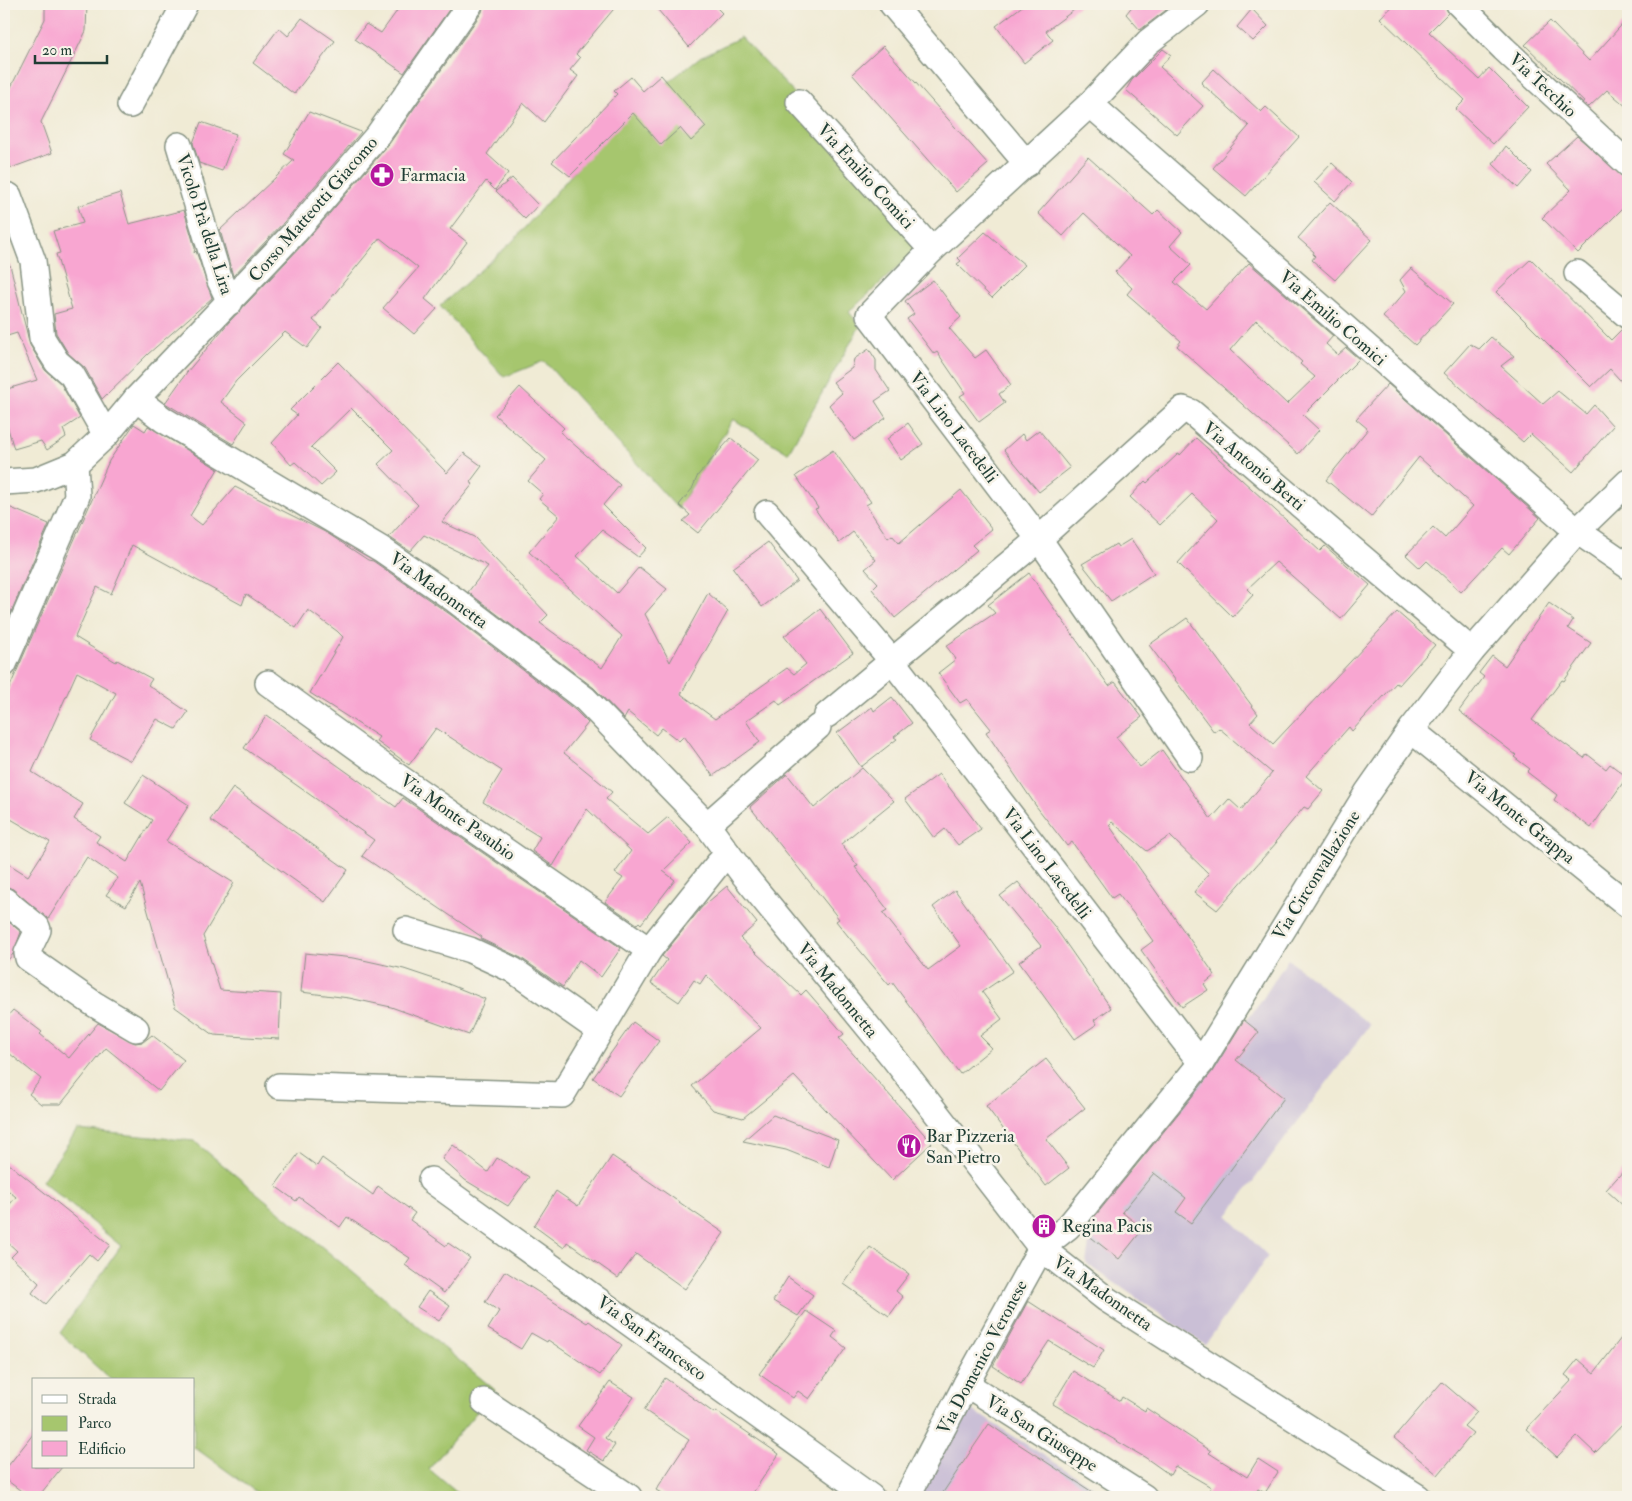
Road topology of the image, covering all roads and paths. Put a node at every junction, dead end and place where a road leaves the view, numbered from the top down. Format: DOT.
graph roads {
  1 [pos="185,4"];
  2 [pos="470,4"];
  3 [pos="892,4"];
  4 [pos="1197,4"];
  5 [pos="1460,4"];
  6 [pos="799,102"];
  7 [pos="1090,104"];
  8 [pos="130,106"];
  9 [pos="179,145"];
  10 [pos="1027,164"];
  11 [pos="1628,164"];
  12 [pos="8,196"];
  13 [pos="932,250"];
  14 [pos="1577,273"];
  15 [pos="230,302"];
  16 [pos="1628,316"];
  17 [pos="136,399"];
  18 [pos="106,435"];
  19 [pos="75,464"];
  20 [pos="4,482"];
  21 [pos="1625,489"];
  22 [pos="767,512"];
  23 [pos="1577,531"];
  24 [pos="1039,539"];
  25 [pos="1628,566"];
  26 [pos="1472,651"];
  27 [pos="893,662"];
  28 [pos="4,664"];
  29 [pos="268,683"];
  30 [pos="1412,730"];
  31 [pos="1190,758"];
  32 [pos="707,826"];
  33 [pos="728,854"];
  34 [pos="4,900"];
  35 [pos="1628,905"];
  36 [pos="406,930"];
  37 [pos="649,950"];
  38 [pos="136,1029"];
  39 [pos="600,1031"];
  40 [pos="1201,1063"];
  41 [pos="279,1086"];
  42 [pos="431,1180"];
  43 [pos="1068,1227"];
  44 [pos="1041,1248"];
  45 [pos="966,1384"];
  46 [pos="484,1401"];
  47 [pos="629,1497"];
  48 [pos="871,1497"];
  49 [pos="907,1497"];
  50 [pos="1144,1497"];
  51 [pos="1418,1497"];
  1 -- 8 [label="street"];
  2 -- 15 [label="street, Corso Matteotti Giacomo"];
  3 -- 10 [label="street"];
  4 -- 7 [label="street"];
  5 -- 11 [label="street, Via Tecchio"];
  6 -- 13 [label="street, Via Emilio Comici"];
  7 -- 10 [label="street"];
  7 -- 23 [label="street, Via Emilio Comici"];
  9 -- 15 [label="street, Vicolo Prà della Lira"];
  10 -- 13 [label="street"];
  12 -- 18 [label="street"];
  13 -- 24 [label="street, Via Lino Lacedelli"];
  14 -- 16 [label="street"];
  15 -- 17 [label="street, Corso Matteotti Giacomo"];
  17 -- 18 [label="street, Corso Matteotti Giacomo"];
  17 -- 32 [label="street, Via Madonnetta"];
  18 -- 19 [label="street, Corso Matteotti Giacomo"];
  19 -- 20 [label="street"];
  19 -- 28 [label="street"];
  21 -- 23 [label="street, Via Circonvallazione"];
  22 -- 27 [label="street, Via Lino Lacedelli"];
  23 -- 25 [label="street"];
  23 -- 26 [label="street, Via Circonvallazione"];
  24 -- 26 [label="street, Via Antonio Berti"];
  24 -- 27 [label="street"];
  24 -- 31 [label="street, Via Lino Lacedelli"];
  26 -- 30 [label="street, Via Circonvallazione"];
  27 -- 32 [label="street"];
  27 -- 40 [label="street, Via Lino Lacedelli"];
  29 -- 37 [label="street, Via Monte Pasubio"];
  30 -- 35 [label="street, Via Monte Grappa"];
  30 -- 40 [label="street, Via Circonvallazione"];
  32 -- 33 [label="street, Via Madonnetta"];
  33 -- 37 [label="street"];
  33 -- 44 [label="street, Via Madonnetta"];
  34 -- 38 [label="street"];
  36 -- 39 [label="street"];
  37 -- 39 [label="street"];
  39 -- 41 [label="street"];
  40 -- 43 [label="street, Via Circonvallazione"];
  42 -- 48 [label="street, Via San Francesco"];
  43 -- 44 [label="street, Via Domenico Veronese"];
  44 -- 45 [label="street, Via Domenico Veronese"];
  44 -- 51 [label="street, Via Madonnetta"];
  45 -- 49 [label="street, Via Domenico Veronese"];
  45 -- 50 [label="street, Via San Giuseppe"];
  46 -- 47 [label="street"];
}
